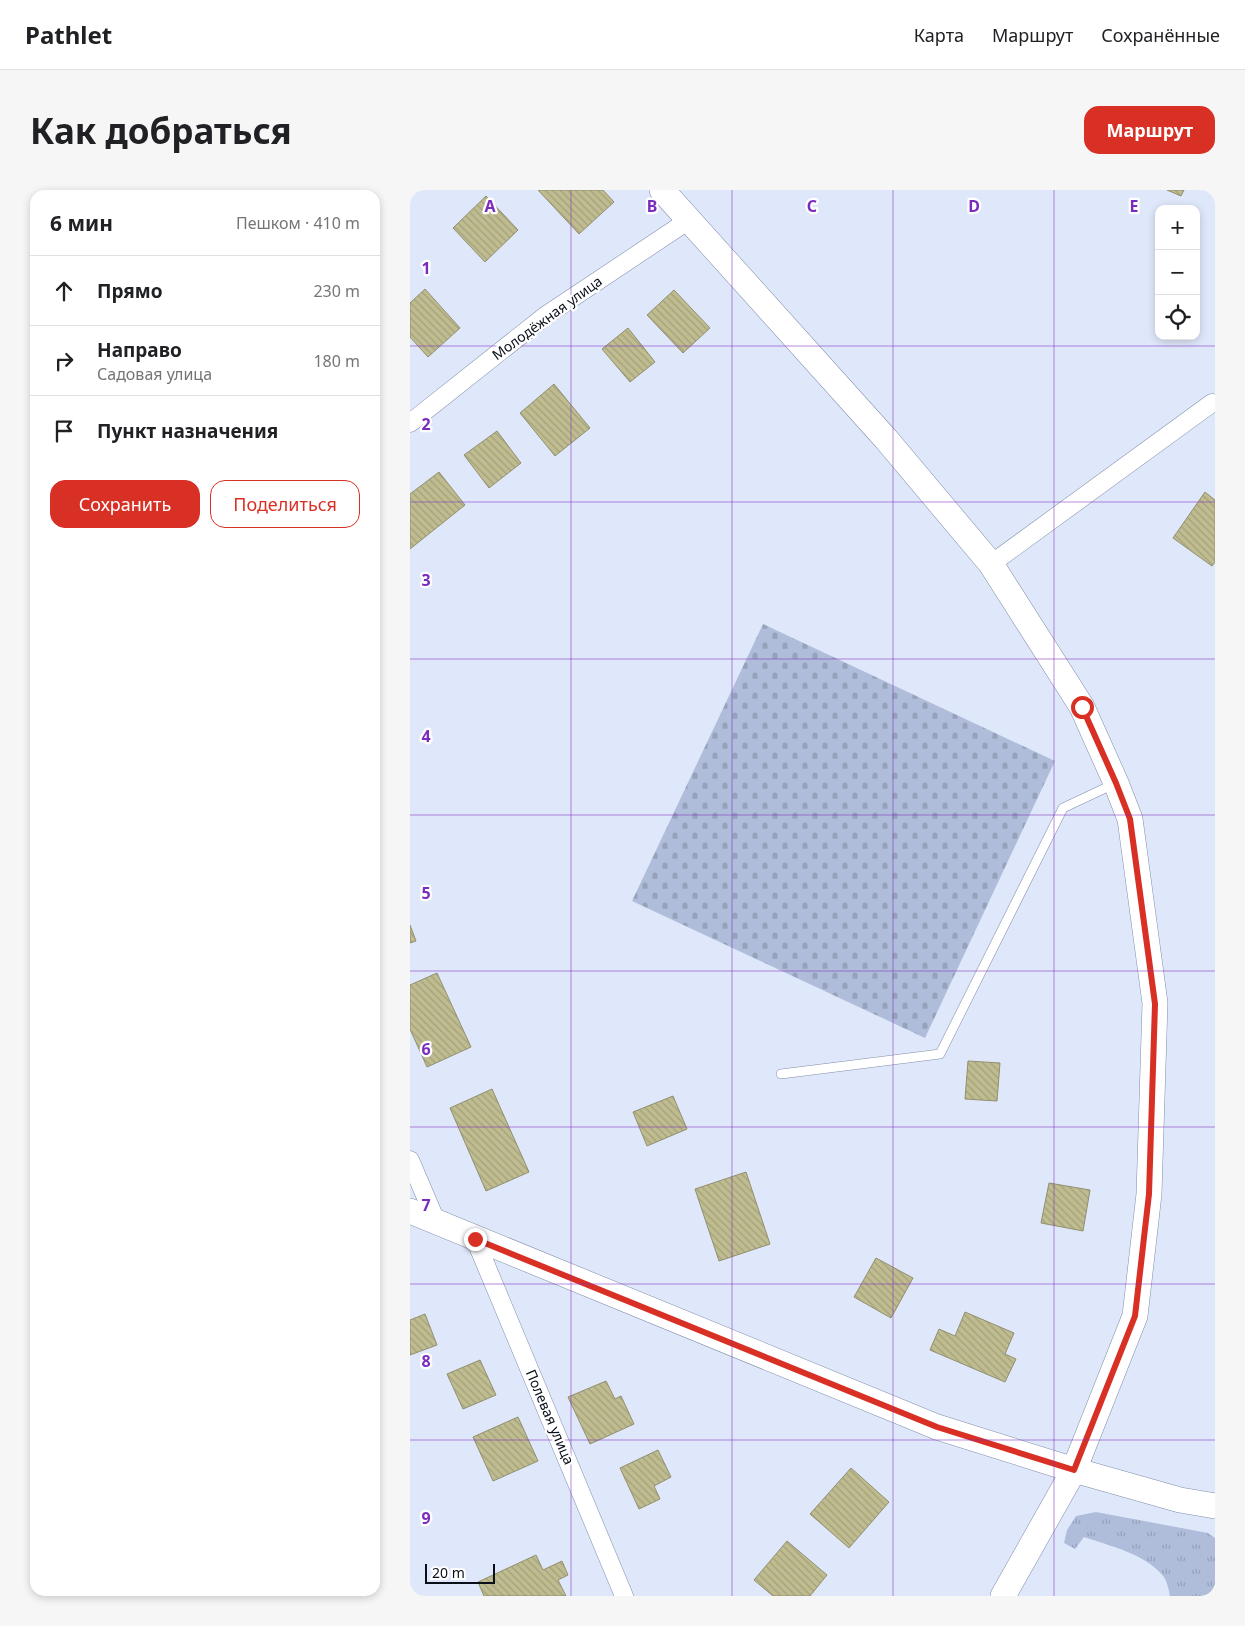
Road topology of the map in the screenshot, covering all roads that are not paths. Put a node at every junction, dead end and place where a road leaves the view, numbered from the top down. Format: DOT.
graph roads {
  1 [pos="662,190"];
  2 [pos="689,220"];
  3 [pos="1214,399"];
  4 [pos="410,423"];
  5 [pos="991,564"];
  6 [pos="1116,783"];
  7 [pos="781,1074"];
  8 [pos="410,1160"];
  9 [pos="410,1211"];
  10 [pos="436,1221"];
  11 [pos="475,1239"];
  12 [pos="1074,1470"];
  13 [pos="1215,1506"];
  14 [pos="624,1596"];
  15 [pos="1003,1596"];
  1 -- 2 [label="main road"];
  2 -- 4 [label="street, Молодёжная улица"];
  2 -- 5 [label="main road"];
  3 -- 5 [label="street"];
  5 -- 6 [label="main road"];
  6 -- 7 [label="lane"];
  6 -- 12 [label="main road"];
  8 -- 10 [label="street"];
  9 -- 10 [label="main road"];
  10 -- 11 [label="main road"];
  11 -- 12 [label="main road"];
  11 -- 14 [label="street, Полевая улица"];
  12 -- 13 [label="main road"];
  12 -- 15 [label="main road"];
}
